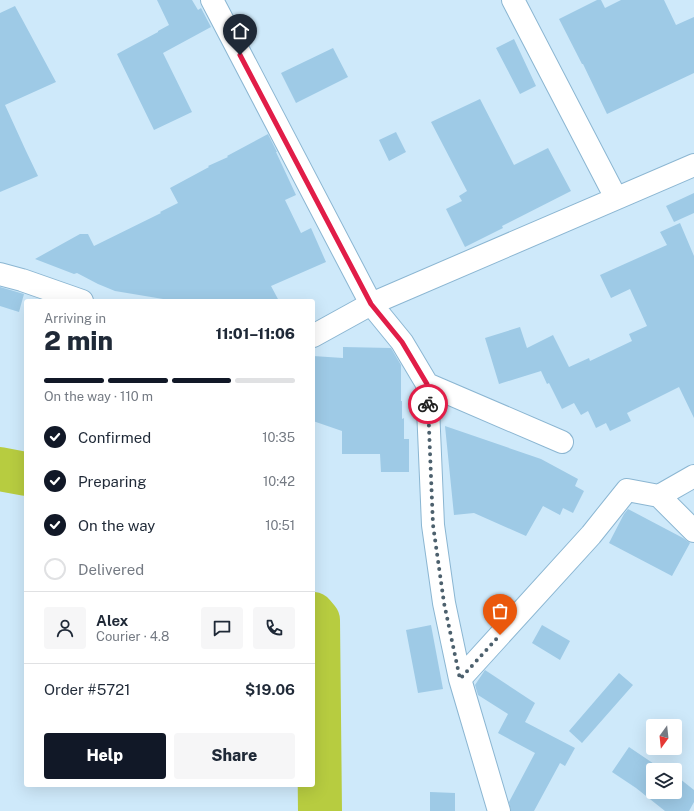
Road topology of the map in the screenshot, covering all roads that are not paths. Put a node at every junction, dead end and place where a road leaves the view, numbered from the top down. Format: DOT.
graph roads {
  1 [pos="212,0"];
  2 [pos="513,0"];
  3 [pos="694,165"];
  4 [pos="616,198"];
  5 [pos="0,274"];
  6 [pos="76,299"];
  7 [pos="371,304"];
  8 [pos="315,335"];
  9 [pos="427,384"];
  10 [pos="562,442"];
  11 [pos="694,476"];
  12 [pos="659,496"];
  13 [pos="694,531"];
  14 [pos="460,679"];
  15 [pos="499,811"];
  1 -- 7 [label="street"];
  2 -- 4 [label="street"];
  3 -- 4 [label="street"];
  4 -- 7 [label="street"];
  5 -- 6 [label="street"];
  7 -- 8 [label="street"];
  7 -- 9 [label="street"];
  9 -- 10 [label="street"];
  9 -- 14 [label="street"];
  11 -- 12 [label="street"];
  12 -- 13 [label="street"];
  12 -- 14 [label="street"];
  14 -- 15 [label="street"];
}
